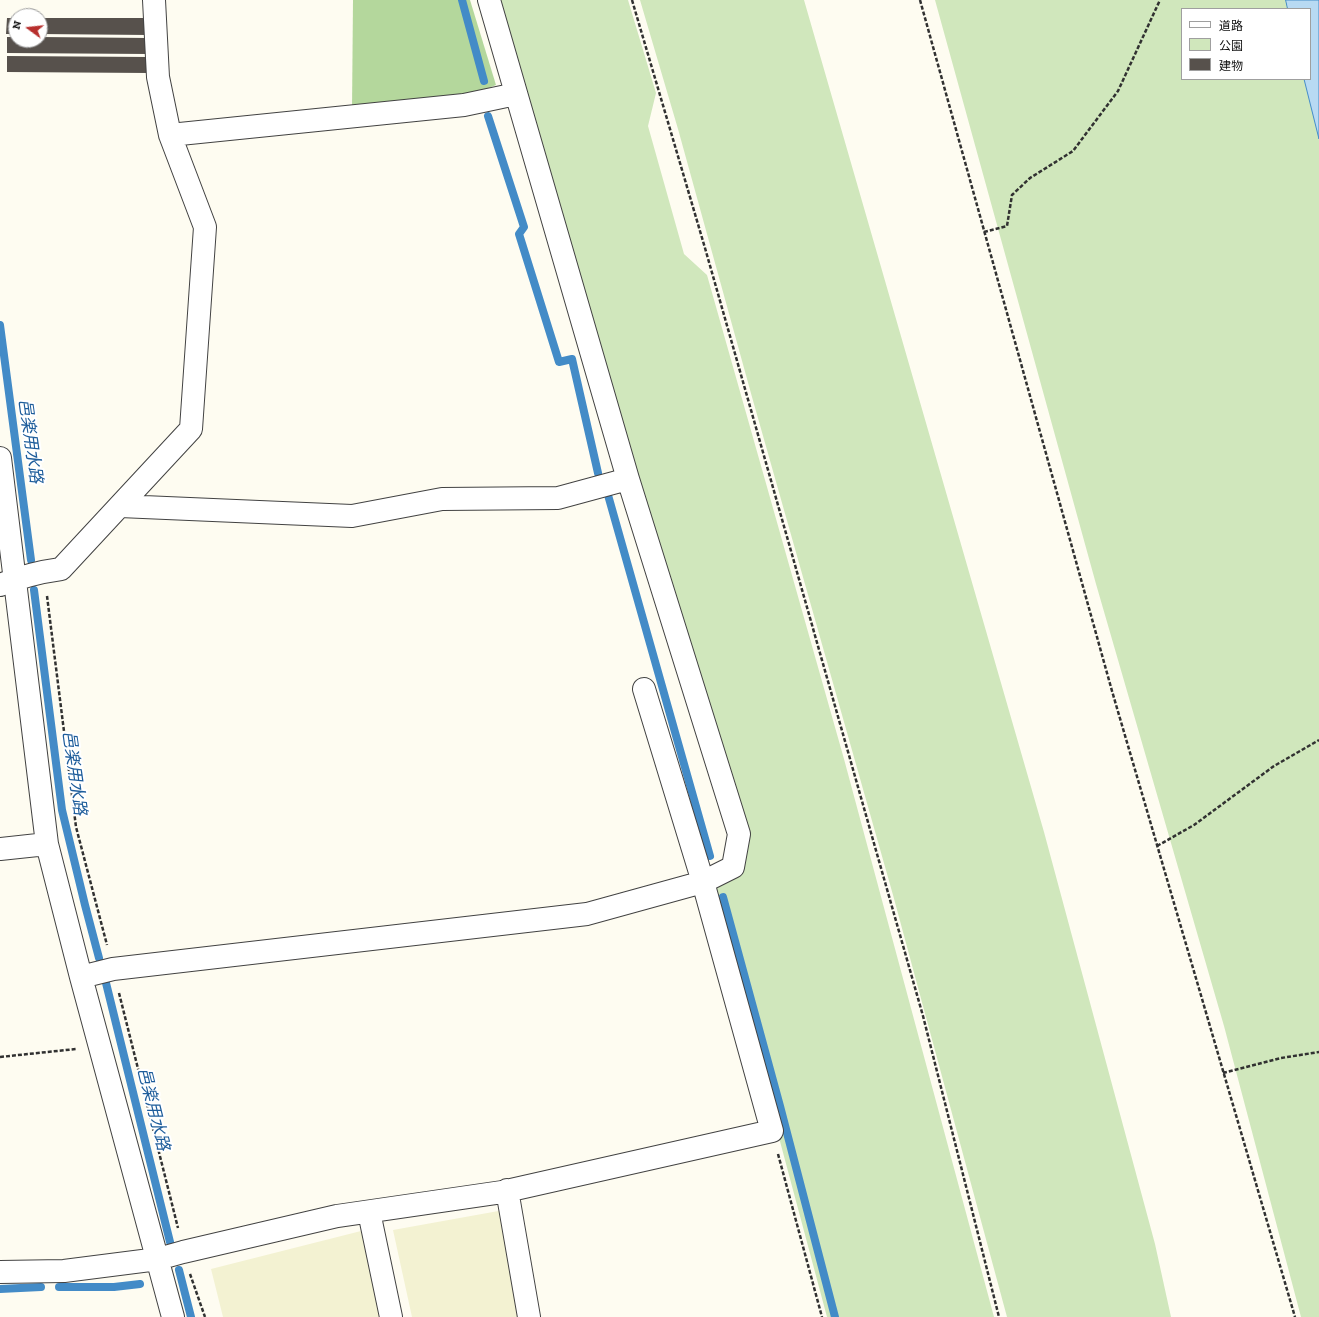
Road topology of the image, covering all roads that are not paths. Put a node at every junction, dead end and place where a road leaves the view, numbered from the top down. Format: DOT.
graph roads {
  1 [pos="154,0"];
  2 [pos="489,0"];
  3 [pos="516,94"];
  4 [pos="170,135"];
  5 [pos="0,458"];
  6 [pos="628,479"];
  7 [pos="120,506"];
  8 [pos="8,582"];
  9 [pos="644,689"];
  10 [pos="47,844"];
  11 [pos="0,849"];
  12 [pos="703,882"];
  13 [pos="81,977"];
  14 [pos="507,1190"];
  15 [pos="369,1212"];
  16 [pos="158,1259"];
  17 [pos="0,1272"];
  18 [pos="173,1317"];
  19 [pos="391,1317"];
  20 [pos="528,1317"];
  1 -- 4 [label="street"];
  2 -- 3 [label="street"];
  3 -- 4 [label="street"];
  3 -- 6 [label="street"];
  4 -- 7 [label="street"];
  5 -- 8 [label="street"];
  6 -- 7 [label="street"];
  6 -- 12 [label="street"];
  7 -- 8 [label="street"];
  8 -- 10 [label="street"];
  9 -- 12 [label="street"];
  10 -- 11 [label="street"];
  10 -- 13 [label="street"];
  12 -- 13 [label="street"];
  12 -- 14 [label="street"];
  13 -- 16 [label="street"];
  14 -- 15 [label="street"];
  14 -- 20 [label="street"];
  15 -- 16 [label="street"];
  15 -- 19 [label="street"];
  16 -- 17 [label="street"];
  16 -- 18 [label="street"];
}
